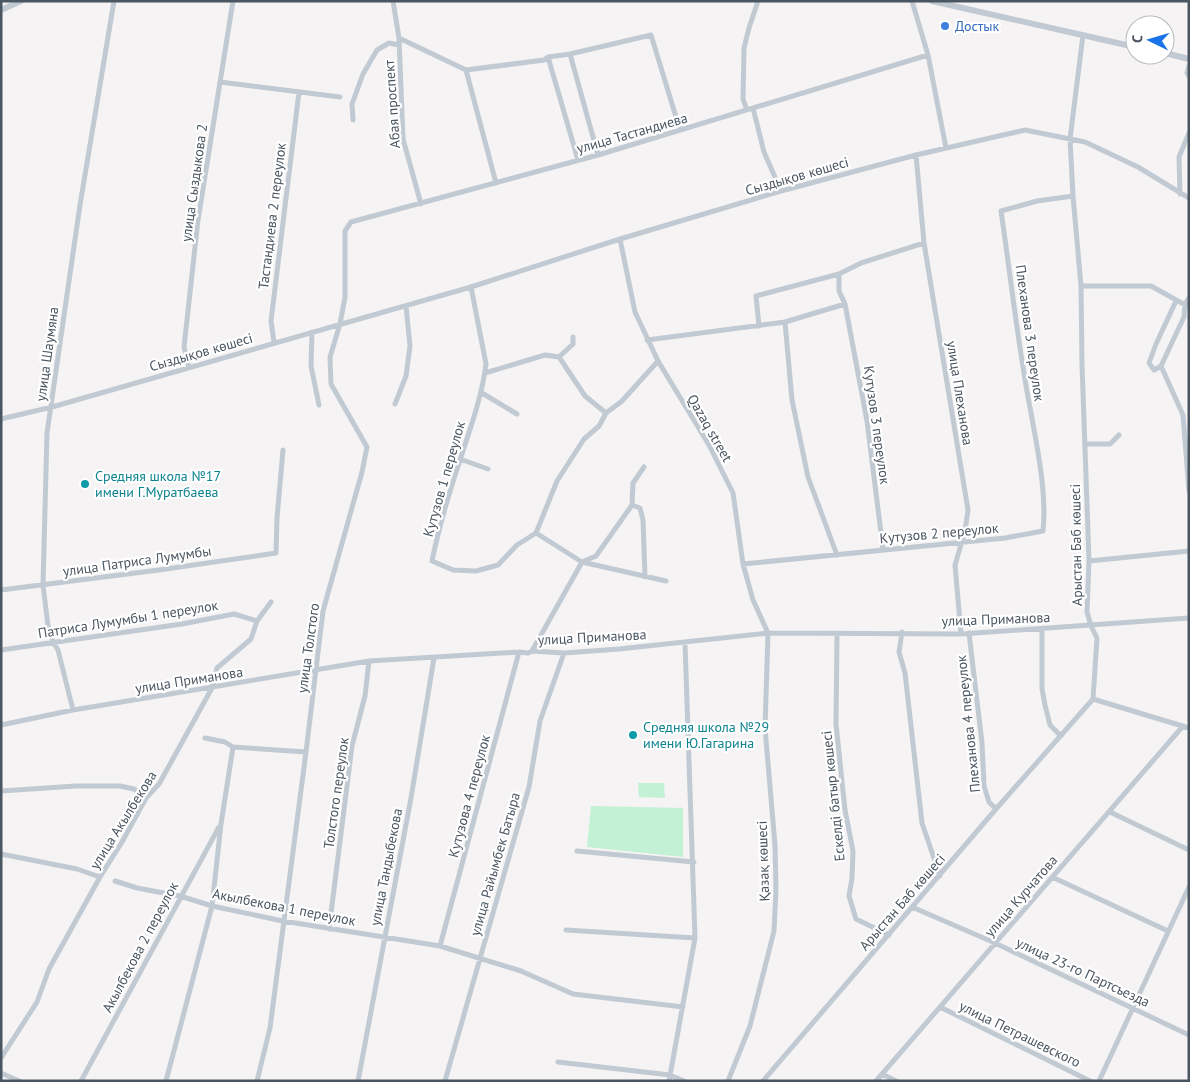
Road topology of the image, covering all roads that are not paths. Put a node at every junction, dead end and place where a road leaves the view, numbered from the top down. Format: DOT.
graph roads {
  1 [pos="21,1"];
  2 [pos="114,1"];
  3 [pos="233,1"];
  4 [pos="393,1"];
  5 [pos="758,1"];
  6 [pos="912,1"];
  7 [pos="932,1"];
  8 [pos="1,10"];
  9 [pos="1083,35"];
  10 [pos="399,42"];
  11 [pos="1125,44"];
  12 [pos="570,54"];
  13 [pos="928,55"];
  14 [pos="1175,56"];
  15 [pos="548,57"];
  16 [pos="1189,59"];
  17 [pos="1189,66"];
  18 [pos="466,70"];
  19 [pos="1189,76"];
  20 [pos="220,82"];
  21 [pos="299,92"];
  22 [pos="340,97"];
  23 [pos="750,109"];
  24 [pos="353,120"];
  25 [pos="680,130"];
  26 [pos="1189,133"];
  27 [pos="1070,139"];
  28 [pos="946,148"];
  29 [pos="598,155"];
  30 [pos="916,155"];
  31 [pos="578,160"];
  32 [pos="496,183"];
  33 [pos="781,191"];
  34 [pos="1180,194"];
  35 [pos="1073,196"];
  36 [pos="1189,198"];
  37 [pos="421,204"];
  38 [pos="345,231"];
  39 [pos="620,239"];
  40 [pos="924,243"];
  41 [pos="839,274"];
  42 [pos="1081,286"];
  43 [pos="471,287"];
  44 [pos="1189,298"];
  45 [pos="1176,300"];
  46 [pos="845,304"];
  47 [pos="406,306"];
  48 [pos="1187,306"];
  49 [pos="785,322"];
  50 [pos="340,324"];
  51 [pos="759,326"];
  52 [pos="312,332"];
  53 [pos="573,337"];
  54 [pos="647,340"];
  55 [pos="274,342"];
  56 [pos="559,357"];
  57 [pos="658,361"];
  58 [pos="1161,366"];
  59 [pos="188,368"];
  60 [pos="485,374"];
  61 [pos="482,393"];
  62 [pos="396,404"];
  63 [pos="319,405"];
  64 [pos="52,407"];
  65 [pos="606,413"];
  66 [pos="516,414"];
  67 [pos="1,419"];
  68 [pos="1119,435"];
  69 [pos="1085,444"];
  70 [pos="283,450"];
  71 [pos="460,460"];
  72 [pos="644,467"];
  73 [pos="488,469"];
  74 [pos="1189,491"];
  75 [pos="632,506"];
  76 [pos="1043,531"];
  77 [pos="536,533"];
  78 [pos="961,541"];
  79 [pos="883,549"];
  80 [pos="1189,551"];
  81 [pos="837,555"];
  82 [pos="1090,561"];
  83 [pos="582,562"];
  84 [pos="744,564"];
  85 [pos="645,577"];
  86 [pos="666,581"];
  87 [pos="43,585"];
  88 [pos="1,590"];
  89 [pos="271,602"];
  90 [pos="1189,618"];
  91 [pos="257,621"];
  92 [pos="1091,626"];
  93 [pos="1042,629"];
  94 [pos="902,632"];
  95 [pos="768,633"];
  96 [pos="969,633"];
  97 [pos="837,634"];
  98 [pos="961,634"];
  99 [pos="53,642"];
  100 [pos="685,643"];
  101 [pos="1,650"];
  102 [pos="532,651"];
  103 [pos="519,652"];
  104 [pos="564,653"];
  105 [pos="434,658"];
  106 [pos="369,661"];
  107 [pos="316,670"];
  108 [pos="212,688"];
  109 [pos="1094,699"];
  110 [pos="72,710"];
  111 [pos="1,726"];
  112 [pos="1186,727"];
  113 [pos="1062,736"];
  114 [pos="205,738"];
  115 [pos="233,747"];
  116 [pos="306,752"];
  117 [pos="1,791"];
  118 [pos="146,798"];
  119 [pos="996,809"];
  120 [pos="1110,812"];
  121 [pos="220,824"];
  122 [pos="577,850"];
  123 [pos="1189,850"];
  124 [pos="205,851"];
  125 [pos="218,852"];
  126 [pos="1,854"];
  127 [pos="694,862"];
  128 [pos="940,876"];
  129 [pos="100,877"];
  130 [pos="1052,878"];
  131 [pos="115,881"];
  132 [pos="1189,887"];
  133 [pos="180,896"];
  134 [pos="212,906"];
  135 [pos="912,907"];
  136 [pos="283,921"];
  137 [pos="329,929"];
  138 [pos="566,930"];
  139 [pos="1168,931"];
  140 [pos="889,935"];
  141 [pos="384,936"];
  142 [pos="695,938"];
  143 [pos="995,943"];
  144 [pos="440,946"];
  145 [pos="479,958"];
  146 [pos="683,1007"];
  147 [pos="940,1007"];
  148 [pos="1132,1008"];
  149 [pos="1189,1035"];
  150 [pos="1,1058"];
  151 [pos="558,1062"];
  152 [pos="1,1073"];
  153 [pos="882,1074"];
  154 [pos="670,1078"];
  155 [pos="19,1081"];
  156 [pos="81,1081"];
  157 [pos="166,1081"];
  158 [pos="257,1081"];
  159 [pos="358,1081"];
  160 [pos="445,1081"];
  161 [pos="684,1081"];
  162 [pos="728,1081"];
  163 [pos="763,1081"];
  164 [pos="876,1081"];
  165 [pos="896,1081"];
  166 [pos="1090,1081"];
  167 [pos="1099,1081"];
  1 -- 8 [label="street"];
  2 -- 64 [label="street, улица Шаумяна"];
  3 -- 20 [label="street, улица Сыздыкова 2"];
  4 -- 10 [label="street, Абая проспект"];
  5 -- 23 [label="street"];
  6 -- 13 [label="street"];
  7 -- 9 [label="street"];
  9 -- 11 [label="street"];
  9 -- 27 [label="street, Арыстан Баб көшесі"];
  10 -- 18 [label="street"];
  10 -- 24 [label="street"];
  10 -- 37 [label="street, Абая проспект"];
  12 -- 15 [label="street"];
  12 -- 25 [label="street"];
  12 -- 29 [label="street"];
  13 -- 23 [label="street, улица Тастандиева"];
  13 -- 28 [label="street"];
  14 -- 16 [label="street"];
  15 -- 18 [label="street"];
  15 -- 31 [label="street"];
  17 -- 19 [label="street"];
  18 -- 32 [label="street"];
  20 -- 21 [label="street"];
  20 -- 59 [label="street, улица Сыздыкова 2"];
  21 -- 22 [label="street"];
  21 -- 55 [label="street, Тастандиева 2 переулок"];
  23 -- 25 [label="street, улица Тастандиева"];
  23 -- 33 [label="street"];
  25 -- 29 [label="street, улица Тастандиева"];
  26 -- 34 [label="street"];
  27 -- 28 [label="street, Сыздықов көшесі"];
  27 -- 34 [label="street, Сыздықов көшесі"];
  27 -- 35 [label="street, Арыстан Баб көшесі"];
  28 -- 30 [label="street, Сыздықов көшесі"];
  29 -- 31 [label="street, улица Тастандиева"];
  30 -- 33 [label="street, Сыздықов көшесі"];
  30 -- 40 [label="street, улица Плеханова"];
  31 -- 32 [label="street, улица Тастандиева"];
  32 -- 37 [label="street, улица Тастандиева"];
  33 -- 39 [label="street, Сыздықов көшесі"];
  34 -- 36 [label="street, Сыздықов көшесі"];
  35 -- 42 [label="street, Арыстан Баб көшесі"];
  35 -- 76 [label="street, Плеханова 3 переулок"];
  37 -- 38 [label="street, улица Тастандиева"];
  38 -- 50 [label="street, улица Толстого"];
  39 -- 43 [label="street, Сыздықов көшесі"];
  39 -- 54 [label="street, Qazaq street"];
  40 -- 41 [label="street"];
  40 -- 78 [label="street, улица Плеханова"];
  41 -- 46 [label="street, Кутузов 3 переулок"];
  41 -- 51 [label="street"];
  42 -- 45 [label="street"];
  42 -- 69 [label="street, Арыстан Баб көшесі"];
  43 -- 47 [label="street, Сыздықов көшесі"];
  43 -- 60 [label="street, Кутузов 1 переулок"];
  44 -- 48 [label="street"];
  45 -- 48 [label="street"];
  45 -- 58 [label="street"];
  46 -- 49 [label="street"];
  46 -- 79 [label="street, Кутузов 3 переулок"];
  47 -- 50 [label="street, Сыздықов көшесі"];
  47 -- 62 [label="street"];
  48 -- 58 [label="street"];
  49 -- 51 [label="street"];
  49 -- 81 [label="street"];
  50 -- 52 [label="street, Сыздықов көшесі"];
  50 -- 107 [label="street, улица Толстого"];
  51 -- 54 [label="street"];
  52 -- 55 [label="street, Сыздықов көшесі"];
  52 -- 63 [label="street"];
  53 -- 56 [label="street"];
  54 -- 57 [label="street, Qazaq street"];
  55 -- 59 [label="street, Сыздықов көшесі"];
  56 -- 60 [label="street"];
  56 -- 65 [label="street"];
  57 -- 65 [label="street"];
  57 -- 84 [label="street, Qazaq street"];
  58 -- 74 [label="street"];
  59 -- 64 [label="street, Сыздықов көшесі"];
  60 -- 61 [label="street, Кутузов 1 переулок"];
  61 -- 66 [label="street"];
  61 -- 71 [label="street, Кутузов 1 переулок"];
  64 -- 67 [label="street, Сыздықов көшесі"];
  64 -- 87 [label="street, улица Шаумяна"];
  65 -- 77 [label="street"];
  68 -- 69 [label="street"];
  69 -- 82 [label="street, Арыстан Баб көшесі"];
  70 -- 87 [label="street, улица Патриса Лумумбы"];
  71 -- 73 [label="street"];
  71 -- 77 [label="street, Кутузов 1 переулок"];
  72 -- 75 [label="street"];
  75 -- 83 [label="street"];
  75 -- 85 [label="street"];
  76 -- 78 [label="street, Кутузов 2 переулок"];
  77 -- 83 [label="street"];
  78 -- 79 [label="street, Кутузов 2 переулок"];
  78 -- 98 [label="street, улица Плеханова"];
  79 -- 81 [label="street, Кутузов 2 переулок"];
  80 -- 82 [label="street"];
  81 -- 84 [label="street, Кутузов 2 переулок"];
  82 -- 92 [label="street, Арыстан Баб көшесі"];
  83 -- 85 [label="street"];
  83 -- 102 [label="street"];
  84 -- 95 [label="street, Qazaq street"];
  85 -- 86 [label="street"];
  87 -- 88 [label="street, улица Патриса Лумумбы"];
  87 -- 99 [label="street, улица Шаумяна"];
  89 -- 91 [label="street, улица Акылбекова"];
  90 -- 92 [label="street, улица Приманова"];
  91 -- 99 [label="street, Патриса Лумумбы 1 переулок"];
  91 -- 108 [label="street, улица Акылбекова"];
  92 -- 93 [label="street, улица Приманова"];
  92 -- 109 [label="street, Арыстан Баб көшесі"];
  93 -- 96 [label="street, улица Приманова"];
  93 -- 113 [label="street"];
  94 -- 97 [label="street, улица Приманова"];
  94 -- 98 [label="street, улица Приманова"];
  94 -- 128 [label="street"];
  95 -- 97 [label="street, улица Приманова"];
  95 -- 100 [label="street, улица Приманова"];
  95 -- 162 [label="street, Қазақ көшесі"];
  96 -- 98 [label="street, улица Приманова"];
  96 -- 119 [label="street, Плеханова 4 переулок"];
  97 -- 140 [label="street, Ескелді батыр көшесі"];
  99 -- 101 [label="street, Патриса Лумумбы 1 переулок"];
  99 -- 110 [label="street, улица Шаумяна"];
  100 -- 104 [label="street, улица Приманова"];
  100 -- 127 [label="street"];
  102 -- 103 [label="street, улица Приманова"];
  102 -- 104 [label="street, улица Приманова"];
  103 -- 105 [label="street, улица Приманова"];
  103 -- 144 [label="street, Кутузова 4 переулок"];
  104 -- 145 [label="street, улица Райымбек Батыра"];
  105 -- 106 [label="street, улица Приманова"];
  105 -- 141 [label="street, улица Тандыбекова"];
  106 -- 107 [label="street, улица Приманова"];
  106 -- 137 [label="street, Толстого переулок"];
  107 -- 108 [label="street, улица Приманова"];
  107 -- 116 [label="street, улица Толстого"];
  108 -- 110 [label="street, улица Приманова"];
  108 -- 118 [label="street, улица Акылбекова"];
  109 -- 112 [label="street"];
  109 -- 113 [label="street, Арыстан Баб көшесі"];
  110 -- 111 [label="street, улица Приманова"];
  112 -- 120 [label="street, улица Курчатова"];
  113 -- 119 [label="street, Арыстан Баб көшесі"];
  114 -- 115 [label="street"];
  115 -- 116 [label="street"];
  115 -- 121 [label="street, Акылбекова 2 переулок"];
  116 -- 136 [label="street, улица Толстого"];
  117 -- 118 [label="street"];
  118 -- 129 [label="street, улица Акылбекова"];
  119 -- 128 [label="street, Арыстан Баб көшесі"];
  120 -- 123 [label="street"];
  120 -- 130 [label="street, улица Курчатова"];
  121 -- 124 [label="street, Акылбекова 2 переулок"];
  121 -- 125 [label="street, Акылбекова 2 переулок"];
  122 -- 127 [label="street"];
  124 -- 125 [label="street"];
  124 -- 133 [label="street, Акылбекова 2 переулок"];
  125 -- 134 [label="street, Акылбекова 2 переулок"];
  126 -- 129 [label="street"];
  127 -- 142 [label="street"];
  128 -- 135 [label="street, Арыстан Баб көшесі"];
  129 -- 150 [label="street, улица Акылбекова"];
  130 -- 139 [label="street"];
  130 -- 143 [label="street, улица Курчатова"];
  131 -- 133 [label="street, Акылбекова 1 переулок"];
  132 -- 139 [label="street"];
  133 -- 134 [label="street, Акылбекова 1 переулок"];
  133 -- 156 [label="street, Акылбекова 2 переулок"];
  134 -- 136 [label="street, Акылбекова 1 переулок"];
  134 -- 157 [label="street, Акылбекова 2 переулок"];
  135 -- 140 [label="street, Арыстан Баб көшесі"];
  135 -- 143 [label="street, улица 23-го Партсъезда"];
  136 -- 137 [label="street, Акылбекова 1 переулок"];
  136 -- 158 [label="street, улица Толстого"];
  137 -- 141 [label="street, Акылбекова 1 переулок"];
  138 -- 142 [label="street"];
  139 -- 148 [label="street"];
  140 -- 163 [label="street, Арыстан Баб көшесі"];
  141 -- 144 [label="street, Акылбекова 1 переулок"];
  141 -- 159 [label="street, улица Тандыбекова"];
  142 -- 146 [label="street"];
  143 -- 147 [label="street, улица Курчатова"];
  143 -- 148 [label="street, улица 23-го Партсъезда"];
  144 -- 145 [label="street, Акылбекова 1 переулок"];
  145 -- 146 [label="street, Акылбекова 1 переулок"];
  145 -- 160 [label="street, улица Райымбек Батыра"];
  146 -- 154 [label="street"];
  147 -- 153 [label="street, улица Курчатова"];
  147 -- 166 [label="street, улица Петрашевского"];
  148 -- 149 [label="street, улица 23-го Партсъезда"];
  148 -- 167 [label="street"];
  151 -- 154 [label="street"];
  152 -- 155 [label="street"];
  153 -- 164 [label="street, улица Курчатова"];
  153 -- 165 [label="street"];
  154 -- 161 [label="street"];
}
